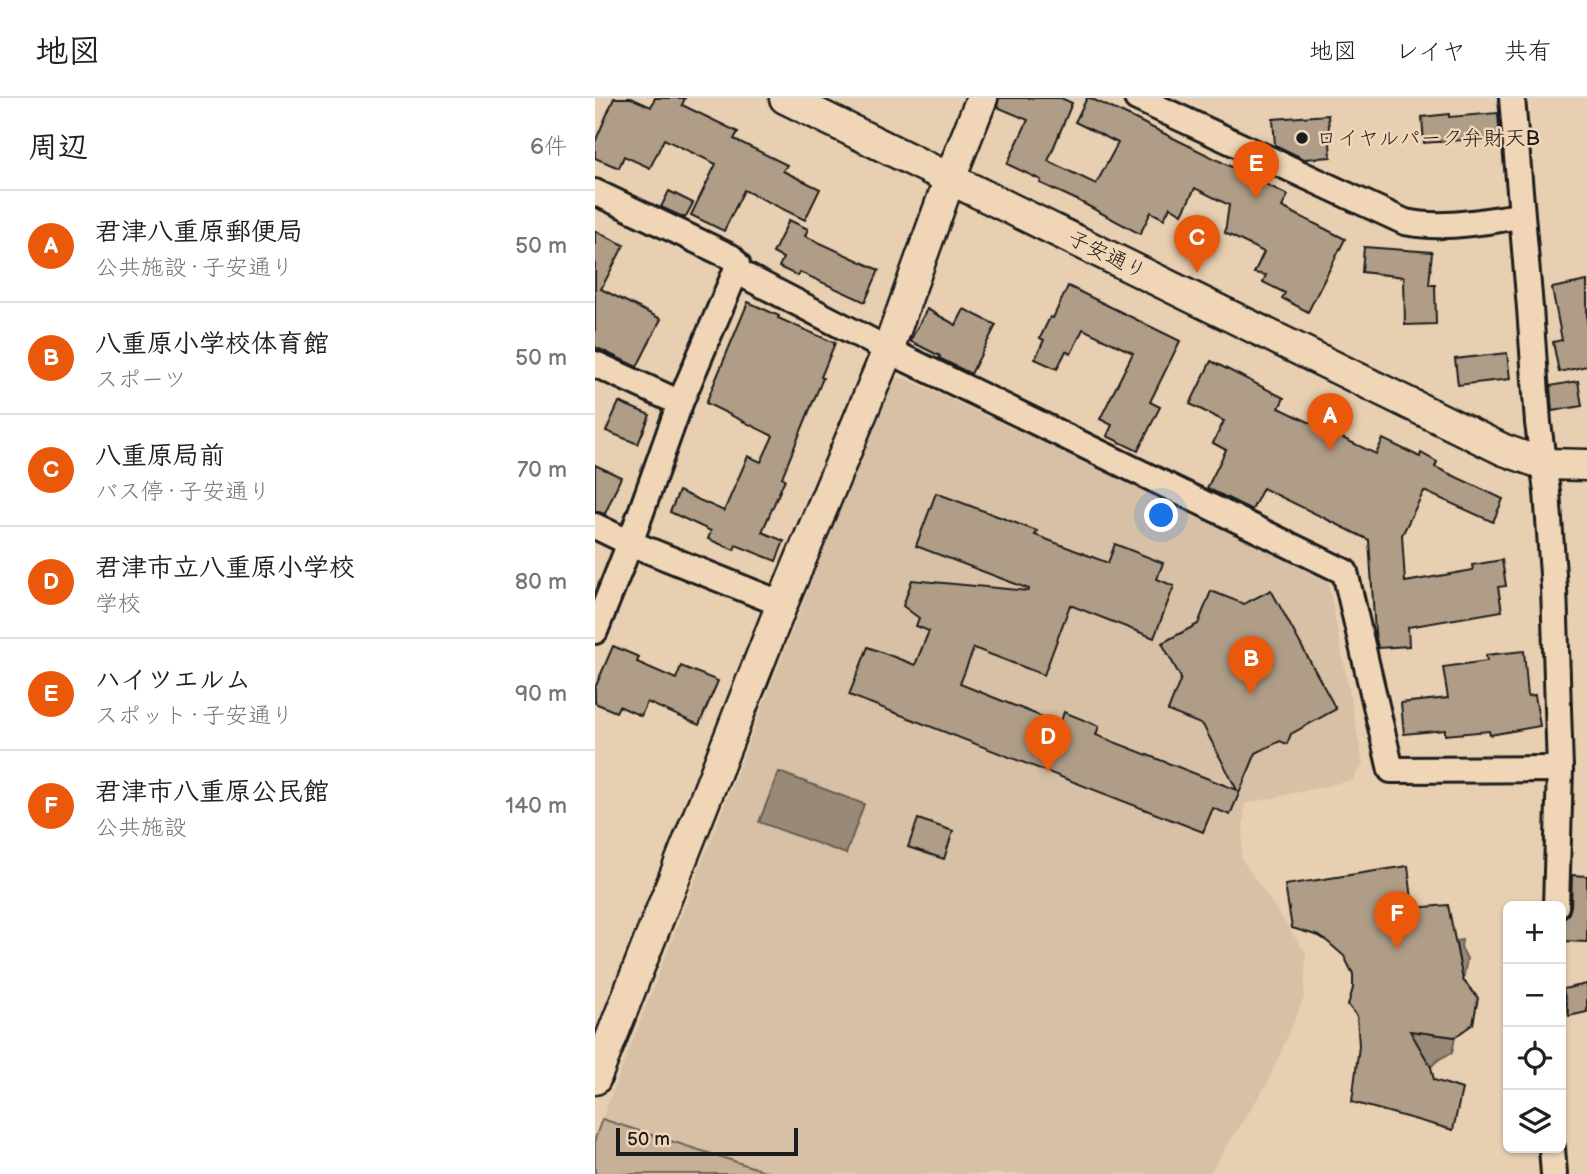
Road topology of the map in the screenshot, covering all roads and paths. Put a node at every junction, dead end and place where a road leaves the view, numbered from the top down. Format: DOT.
graph roads {
  1 [pos="785,98"];
  2 [pos="982,98"];
  3 [pos="1138,98"];
  4 [pos="1512,98"];
  5 [pos="950,178"];
  6 [pos="595,192"];
  7 [pos="1521,216"];
  8 [pos="736,271"];
  9 [pos="888,350"];
  10 [pos="595,364"];
  11 [pos="680,403"];
  12 [pos="1544,464"];
  13 [pos="1587,465"];
  14 [pos="595,526"];
  15 [pos="630,543"];
  16 [pos="782,604"];
  17 [pos="595,631"];
  18 [pos="1560,769"];
  19 [pos="1556,901"];
  20 [pos="595,1079"];
  21 [pos="1552,1153"];
  22 [pos="1554,1174"];
  1 -- 5 [label="street, 子安通り"];
  2 -- 5 [label="street"];
  3 -- 7 [label="street"];
  4 -- 7 [label="street"];
  5 -- 9 [label="street"];
  5 -- 12 [label="street, 子安通り"];
  6 -- 8 [label="street"];
  7 -- 12 [label="street"];
  8 -- 9 [label="street"];
  8 -- 11 [label="street"];
  9 -- 16 [label="street"];
  9 -- 18 [label="street"];
  10 -- 11 [label="street"];
  11 -- 15 [label="street"];
  12 -- 13 [label="street, 子安通り"];
  12 -- 18 [label="street"];
  14 -- 15 [label="street"];
  15 -- 16 [label="street"];
  15 -- 17 [label="street"];
  16 -- 20 [label="street"];
  18 -- 19 [label="street"];
  21 -- 22 [label="street"];
}
